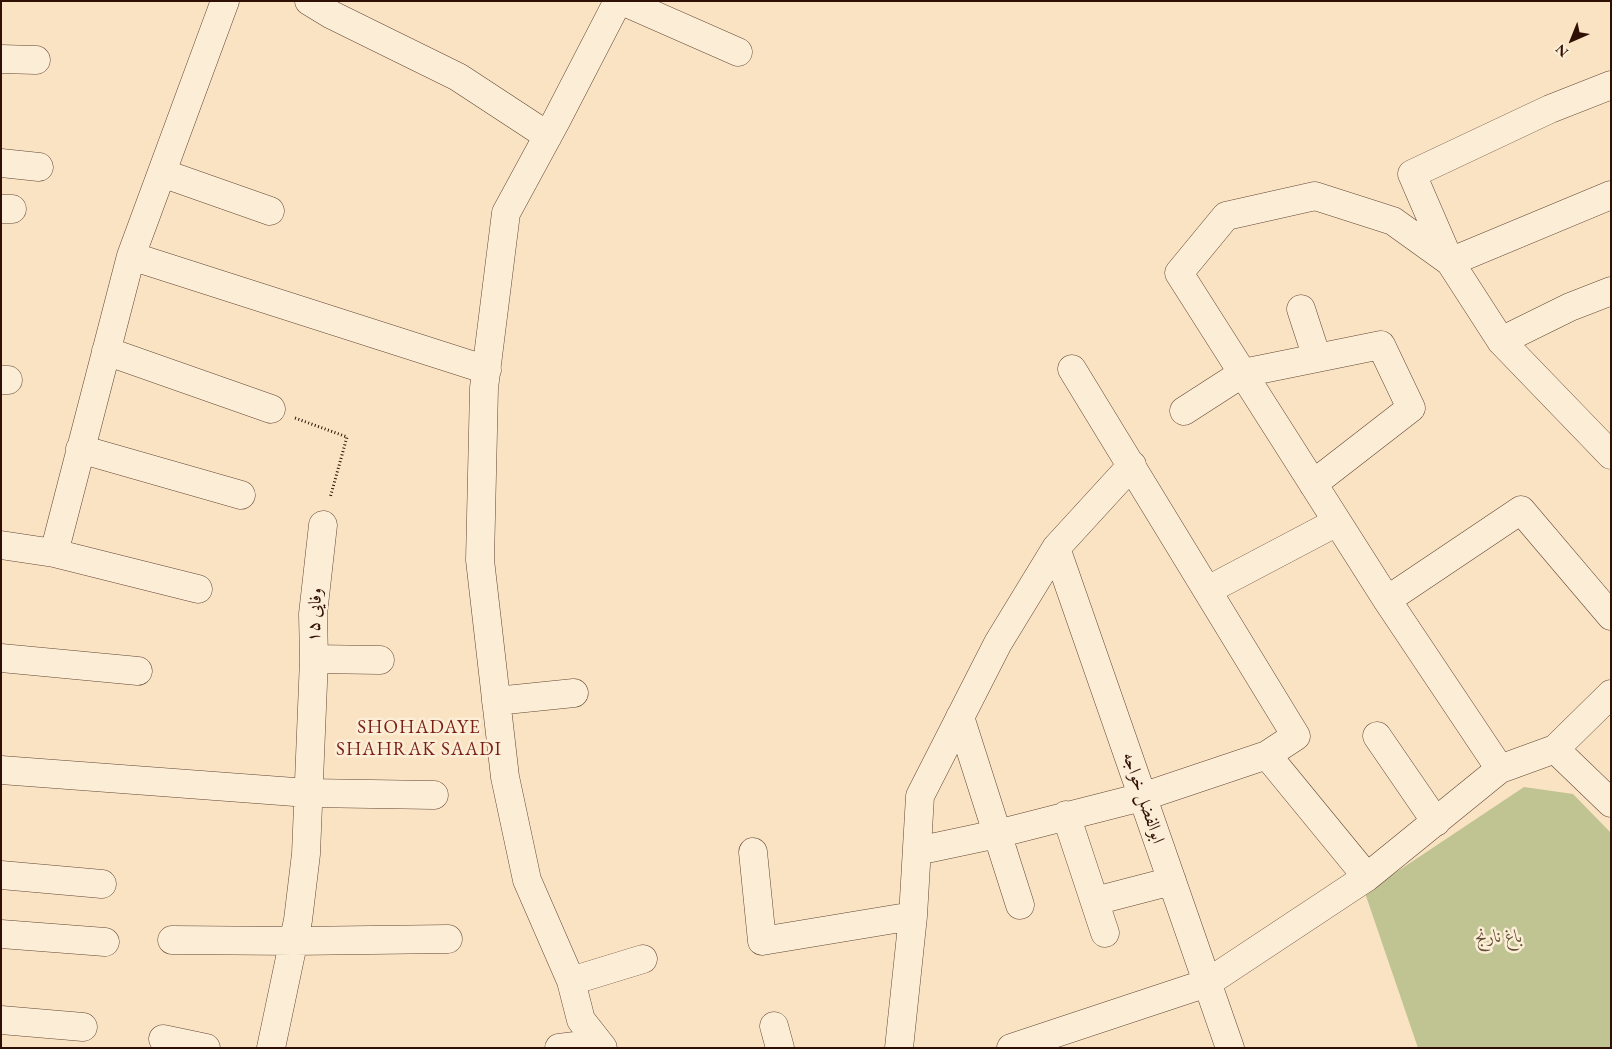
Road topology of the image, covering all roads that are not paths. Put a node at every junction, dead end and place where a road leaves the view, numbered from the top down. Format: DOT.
graph roads {
  1 [pos="225,1"];
  2 [pos="309,1"];
  3 [pos="618,1"];
  4 [pos="622,1"];
  5 [pos="738,52"];
  6 [pos="1,59"];
  7 [pos="36,60"];
  8 [pos="1611,85"];
  9 [pos="548,136"];
  10 [pos="1,163"];
  11 [pos="39,167"];
  12 [pos="162,173"];
  13 [pos="1611,195"];
  14 [pos="270,212"];
  15 [pos="131,256"];
  16 [pos="1450,262"];
  17 [pos="1611,291"];
  18 [pos="1301,310"];
  19 [pos="1501,341"];
  20 [pos="106,351"];
  21 [pos="1318,358"];
  22 [pos="1072,369"];
  23 [pos="487,370"];
  24 [pos="1243,373"];
  25 [pos="271,409"];
  26 [pos="1184,411"];
  27 [pos="80,449"];
  28 [pos="1611,455"];
  29 [pos="1132,465"];
  30 [pos="1313,484"];
  31 [pos="241,495"];
  32 [pos="1337,522"];
  33 [pos="323,525"];
  34 [pos="1,545"];
  35 [pos="1056,548"];
  36 [pos="54,553"];
  37 [pos="198,589"];
  38 [pos="1208,590"];
  39 [pos="1387,600"];
  40 [pos="1611,616"];
  41 [pos="1,658"];
  42 [pos="314,660"];
  43 [pos="380,660"];
  44 [pos="138,671"];
  45 [pos="574,693"];
  46 [pos="1611,694"];
  47 [pos="496,702"];
  48 [pos="960,718"];
  49 [pos="1377,736"];
  50 [pos="1555,748"];
  51 [pos="1267,755"];
  52 [pos="1,770"];
  53 [pos="1500,770"];
  54 [pos="308,793"];
  55 [pos="434,795"];
  56 [pos="1142,797"];
  57 [pos="1611,802"];
  58 [pos="1066,815"];
  59 [pos="1436,822"];
  60 [pos="997,834"];
  61 [pos="917,851"];
  62 [pos="753,852"];
  63 [pos="1,874"];
  64 [pos="1367,877"];
  65 [pos="1172,881"];
  66 [pos="102,884"];
  67 [pos="1095,901"];
  68 [pos="1020,904"];
  69 [pos="913,916"];
  70 [pos="1105,933"];
  71 [pos="1,934"];
  72 [pos="448,939"];
  73 [pos="172,940"];
  74 [pos="105,942"];
  75 [pos="294,942"];
  76 [pos="644,959"];
  77 [pos="571,981"];
  78 [pos="1207,982"];
  79 [pos="1,1020"];
  80 [pos="82,1027"];
  81 [pos="163,1039"];
  82 [pos="601,1045"];
  83 [pos="206,1048"];
  84 [pos="271,1048"];
  85 [pos="559,1048"];
  86 [pos="898,1048"];
  87 [pos="1011,1048"];
  88 [pos="1230,1048"];
  1 -- 12 [label="street"];
  2 -- 9 [label="street"];
  3 -- 9 [label="street"];
  4 -- 5 [label="street"];
  6 -- 7 [label="street"];
  8 -- 16 [label="street"];
  9 -- 23 [label="street"];
  10 -- 11 [label="street"];
  12 -- 14 [label="street"];
  12 -- 15 [label="street"];
  13 -- 16 [label="street"];
  15 -- 20 [label="street"];
  15 -- 23 [label="street"];
  16 -- 19 [label="street"];
  16 -- 24 [label="street"];
  17 -- 19 [label="street"];
  18 -- 21 [label="street"];
  19 -- 28 [label="street"];
  20 -- 25 [label="street"];
  20 -- 27 [label="street"];
  21 -- 24 [label="street"];
  21 -- 30 [label="street"];
  22 -- 29 [label="street"];
  23 -- 47 [label="street"];
  24 -- 26 [label="street"];
  24 -- 30 [label="street"];
  27 -- 31 [label="street"];
  27 -- 36 [label="street"];
  29 -- 35 [label="street"];
  29 -- 38 [label="street"];
  30 -- 32 [label="street"];
  32 -- 38 [label="street"];
  32 -- 39 [label="street"];
  33 -- 42 [label="street, وفایی ۱۵"];
  34 -- 36 [label="street"];
  35 -- 48 [label="street"];
  35 -- 56 [label="street, ابوالفضل خواجه"];
  36 -- 37 [label="street"];
  38 -- 51 [label="street"];
  39 -- 40 [label="street"];
  39 -- 53 [label="street"];
  41 -- 44 [label="street"];
  42 -- 43 [label="street"];
  42 -- 54 [label="street, وفایی ۱۵"];
  45 -- 47 [label="street"];
  46 -- 50 [label="street"];
  47 -- 77 [label="street"];
  48 -- 60 [label="street"];
  48 -- 61 [label="street"];
  49 -- 59 [label="street"];
  50 -- 53 [label="street"];
  50 -- 57 [label="street"];
  51 -- 56 [label="street"];
  51 -- 64 [label="street"];
  52 -- 54 [label="street"];
  53 -- 59 [label="street"];
  54 -- 55 [label="street"];
  54 -- 75 [label="street, وفایی ۱۵"];
  56 -- 58 [label="street"];
  56 -- 65 [label="street, ابوالفضل خواجه"];
  58 -- 60 [label="street"];
  58 -- 67 [label="street"];
  59 -- 64 [label="street"];
  60 -- 61 [label="street"];
  60 -- 68 [label="street"];
  61 -- 69 [label="street"];
  62 -- 69 [label="street"];
  63 -- 66 [label="street"];
  64 -- 78 [label="street"];
  65 -- 67 [label="street"];
  65 -- 78 [label="street, ابوالفضل خواجه"];
  67 -- 70 [label="street"];
  69 -- 86 [label="street"];
  71 -- 74 [label="street"];
  72 -- 75 [label="street"];
  73 -- 75 [label="street"];
  75 -- 84 [label="street, وفایی ۱۵"];
  76 -- 77 [label="street"];
  77 -- 82 [label="street"];
  78 -- 87 [label="street"];
  78 -- 88 [label="street, ابوالفضل خواجه"];
  79 -- 80 [label="street"];
  81 -- 83 [label="street"];
  82 -- 85 [label="street"];
}
